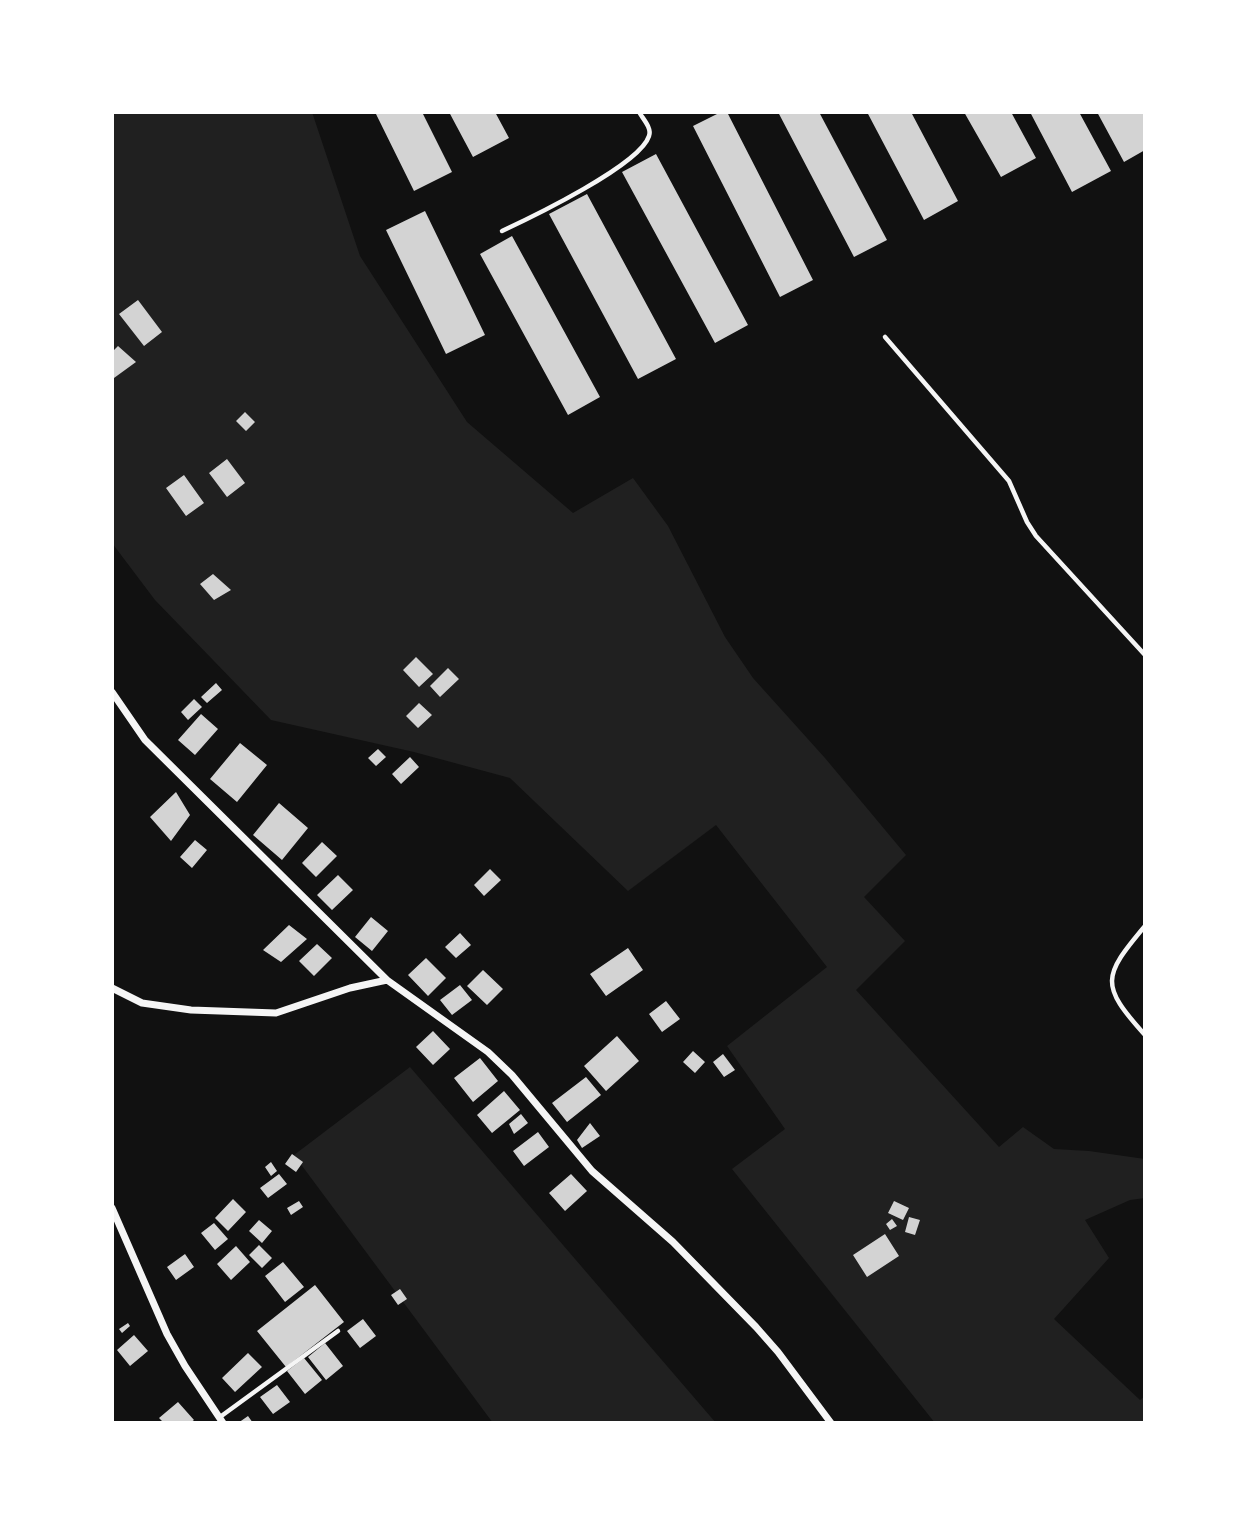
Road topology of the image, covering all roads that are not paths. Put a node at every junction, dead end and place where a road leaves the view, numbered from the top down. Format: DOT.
graph roads {
  1 [pos="639,112"];
  2 [pos="502,232"];
  3 [pos="885,337"];
  4 [pos="1145,655"];
  5 [pos="112,692"];
  6 [pos="1145,926"];
  7 [pos="387,980"];
  8 [pos="112,988"];
  9 [pos="1145,1035"];
  10 [pos="112,1208"];
  11 [pos="338,1331"];
  12 [pos="221,1420"];
  13 [pos="831,1423"];
  1 -- 2 [label="lane"];
  3 -- 4 [label="lane"];
  5 -- 7 [label="street"];
  6 -- 9 [label="lane"];
  7 -- 8 [label="street"];
  7 -- 13 [label="street"];
  10 -- 12 [label="street"];
  11 -- 12 [label="lane"];
}
